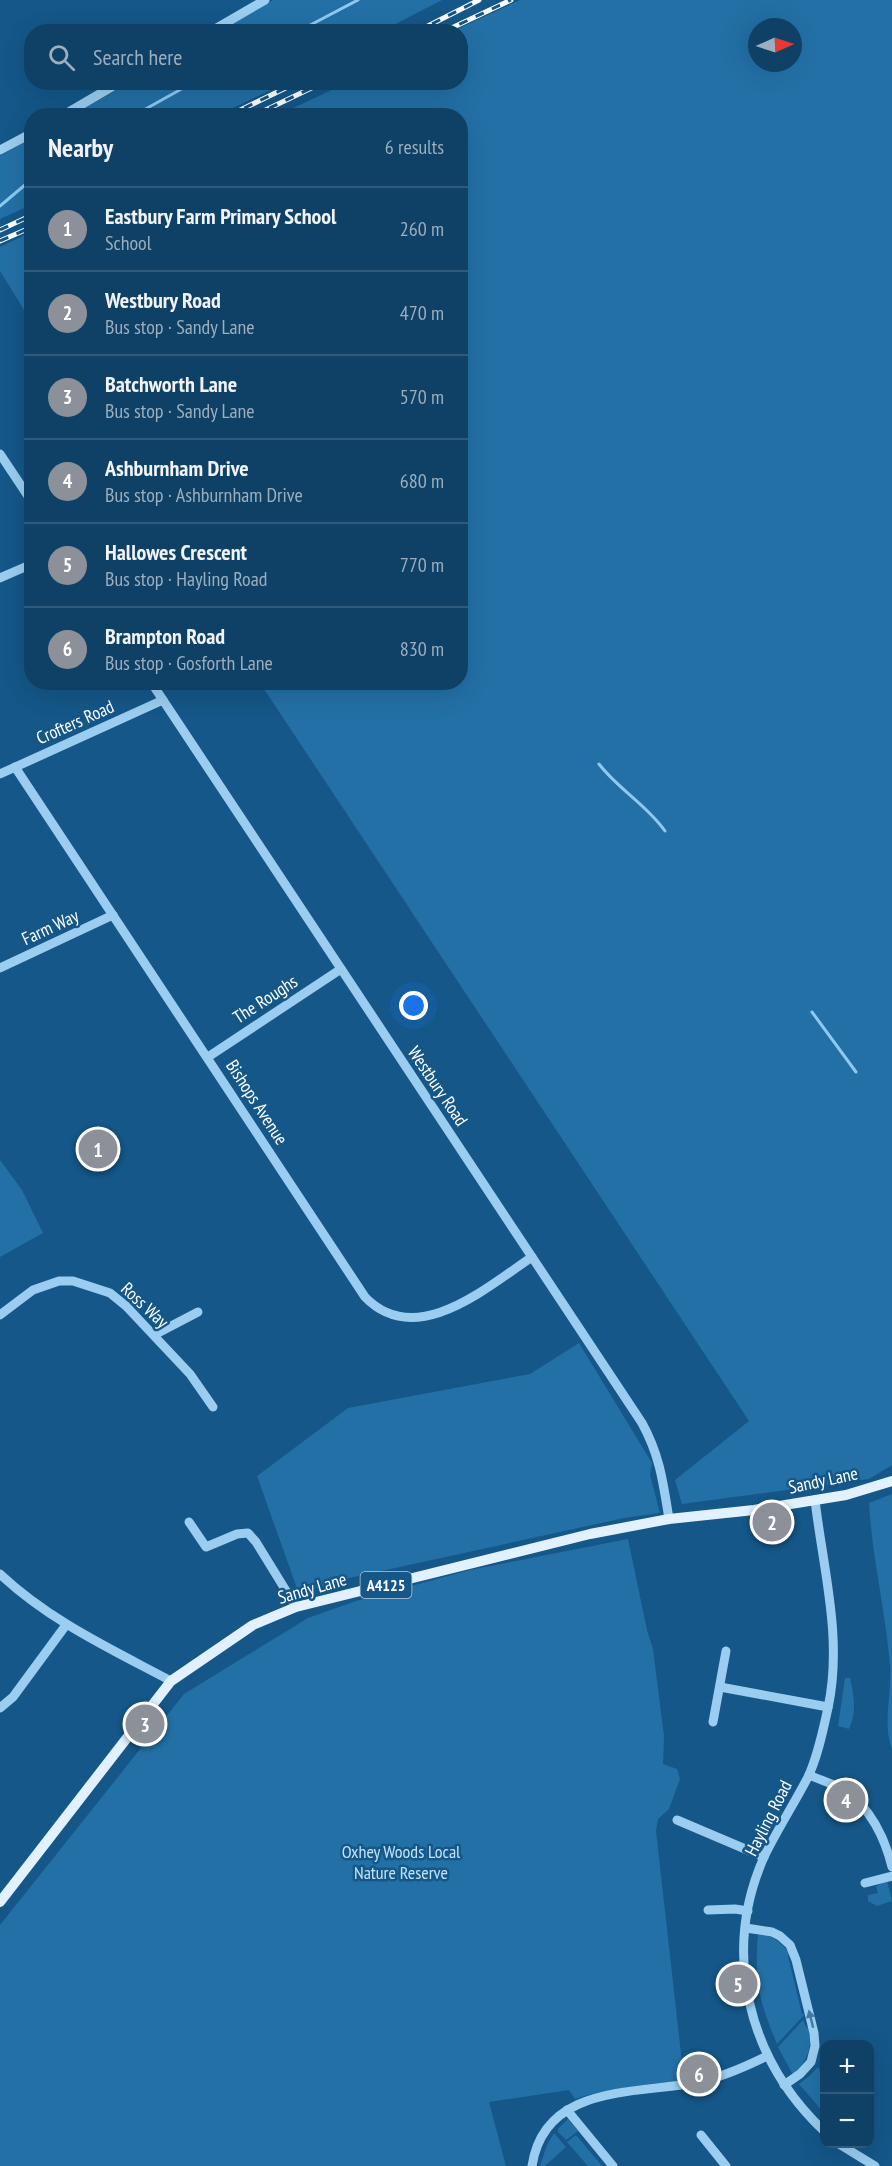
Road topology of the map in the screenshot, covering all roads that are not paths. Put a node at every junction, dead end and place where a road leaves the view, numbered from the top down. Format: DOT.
graph roads {
  1 [pos="265,0"];
  2 [pos="224,24"];
  3 [pos="106,90"];
  4 [pos="76,108"];
  5 [pos="24,137"];
  6 [pos="0,150"];
  7 [pos="0,454"];
  8 [pos="24,490"];
  9 [pos="24,568"];
  10 [pos="0,578"];
  11 [pos="156,690"];
  12 [pos="163,700"];
  13 [pos="15,767"];
  14 [pos="0,774"];
  15 [pos="113,915"];
  16 [pos="0,968"];
  17 [pos="341,969"];
  18 [pos="208,1057"];
  19 [pos="532,1257"];
  20 [pos="198,1312"];
  21 [pos="0,1315"];
  22 [pos="154,1335"];
  23 [pos="213,1407"];
  24 [pos="892,1480"];
  25 [pos="814,1500"];
  26 [pos="669,1519"];
  27 [pos="189,1522"];
  28 [pos="0,1574"];
  29 [pos="296,1607"];
  30 [pos="66,1625"];
  31 [pos="726,1651"];
  32 [pos="171,1681"];
  33 [pos="720,1688"];
  34 [pos="828,1707"];
  35 [pos="0,1708"];
  36 [pos="713,1722"];
  37 [pos="809,1775"];
  38 [pos="677,1820"];
  39 [pos="764,1857"];
  40 [pos="892,1866"];
  41 [pos="892,1876"];
  42 [pos="865,1882"];
  43 [pos="0,1902"];
  44 [pos="708,1910"];
  45 [pos="748,1911"];
  46 [pos="746,1928"];
  47 [pos="767,2056"];
  48 [pos="784,2085"];
  49 [pos="567,2110"];
  50 [pos="820,2126"];
  51 [pos="701,2135"];
  52 [pos="846,2148"];
  53 [pos="532,2166"];
  54 [pos="613,2166"];
  55 [pos="726,2166"];
  56 [pos="875,2166"];
  1 -- 2 [label="street"];
  3 -- 4 [label="street"];
  5 -- 6 [label="street"];
  7 -- 8 [label="street"];
  9 -- 10 [label="street"];
  11 -- 12 [label="street, Westbury Road"];
  12 -- 13 [label="street, Crofters Road"];
  12 -- 17 [label="street, Westbury Road"];
  13 -- 14 [label="street, Crofters Road"];
  13 -- 15 [label="street, Bishops Avenue"];
  15 -- 16 [label="street, Farm Way"];
  15 -- 18 [label="street, Bishops Avenue"];
  17 -- 18 [label="street, The Roughs"];
  17 -- 19 [label="street, Westbury Road"];
  18 -- 19 [label="street, Bishops Avenue"];
  19 -- 26 [label="street, Westbury Road"];
  20 -- 22 [label="street"];
  21 -- 22 [label="street, Ross Way"];
  22 -- 23 [label="street, Ross Way"];
  24 -- 25 [label="main road, Sandy Lane / A4125"];
  25 -- 26 [label="main road, Sandy Lane / A4125"];
  25 -- 34 [label="street, Hayling Road"];
  26 -- 29 [label="main road, Sandy Lane / A4125"];
  27 -- 29 [label="street"];
  28 -- 30 [label="street"];
  29 -- 32 [label="main road, Sandy Lane / A4125"];
  30 -- 32 [label="street"];
  30 -- 35 [label="street"];
  31 -- 33 [label="street"];
  32 -- 43 [label="main road, Sandy Lane / A4125"];
  33 -- 34 [label="street"];
  33 -- 36 [label="street"];
  34 -- 37 [label="street, Hayling Road"];
  37 -- 39 [label="street, Hayling Road"];
  37 -- 40 [label="street"];
  38 -- 39 [label="street"];
  39 -- 45 [label="street, Hayling Road"];
  41 -- 42 [label="street"];
  44 -- 45 [label="street"];
  45 -- 46 [label="street, Hayling Road"];
  46 -- 47 [label="street, Hayling Road"];
  48 -- 46 [label="street, one-way"];
  47 -- 48 [label="street, Hayling Road"];
  47 -- 49 [label="street"];
  48 -- 50 [label="street, Hayling Road"];
  49 -- 53 [label="street"];
  49 -- 54 [label="street"];
  51 -- 55 [label="street"];
  52 -- 56 [label="street"];
}
